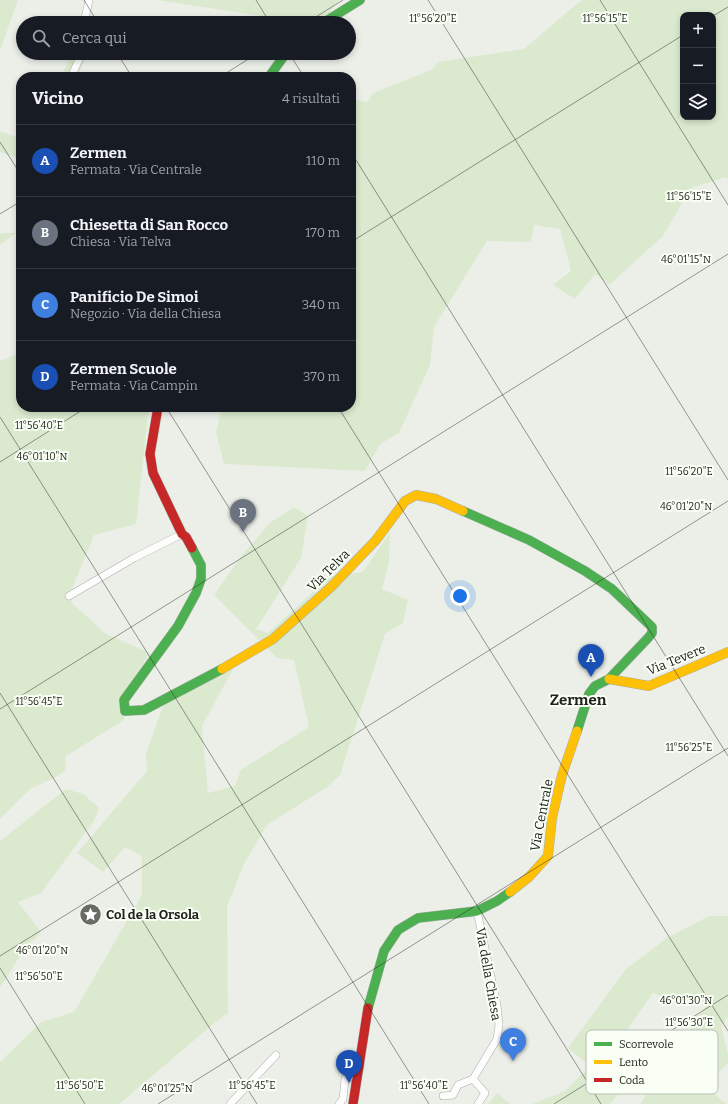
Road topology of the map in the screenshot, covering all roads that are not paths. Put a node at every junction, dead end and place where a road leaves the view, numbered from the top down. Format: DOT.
graph roads {
  1 [pos="90,0"];
  2 [pos="360,0"];
  3 [pos="86,16"];
  4 [pos="334,16"];
  5 [pos="79,60"];
  6 [pos="281,60"];
  7 [pos="73,72"];
  8 [pos="273,72"];
  9 [pos="157,412"];
  10 [pos="182,534"];
  11 [pos="68,596"];
  12 [pos="728,652"];
  13 [pos="609,679"];
  14 [pos="477,911"];
  15 [pos="276,1055"];
  16 [pos="357,1074"];
  17 [pos="473,1079"];
  18 [pos="443,1096"];
  19 [pos="230,1104"];
  20 [pos="339,1104"];
  21 [pos="353,1104"];
  22 [pos="478,1104"];
  1 -- 3 [label="street"];
  2 -- 4 [label="street"];
  5 -- 7 [label="street"];
  6 -- 8 [label="street"];
  9 -- 10 [label="street, Via Telva"];
  10 -- 11 [label="street"];
  10 -- 13 [label="street, Via Telva"];
  12 -- 13 [label="street, Via Tevere"];
  13 -- 14 [label="street, Via Centrale"];
  14 -- 16 [label="street, Via Centrale"];
  14 -- 17 [label="street, Via della Chiesa"];
  15 -- 19 [label="street"];
  16 -- 20 [label="street"];
  16 -- 21 [label="street, Via Centrale"];
  17 -- 18 [label="street"];
  17 -- 22 [label="street"];
}
